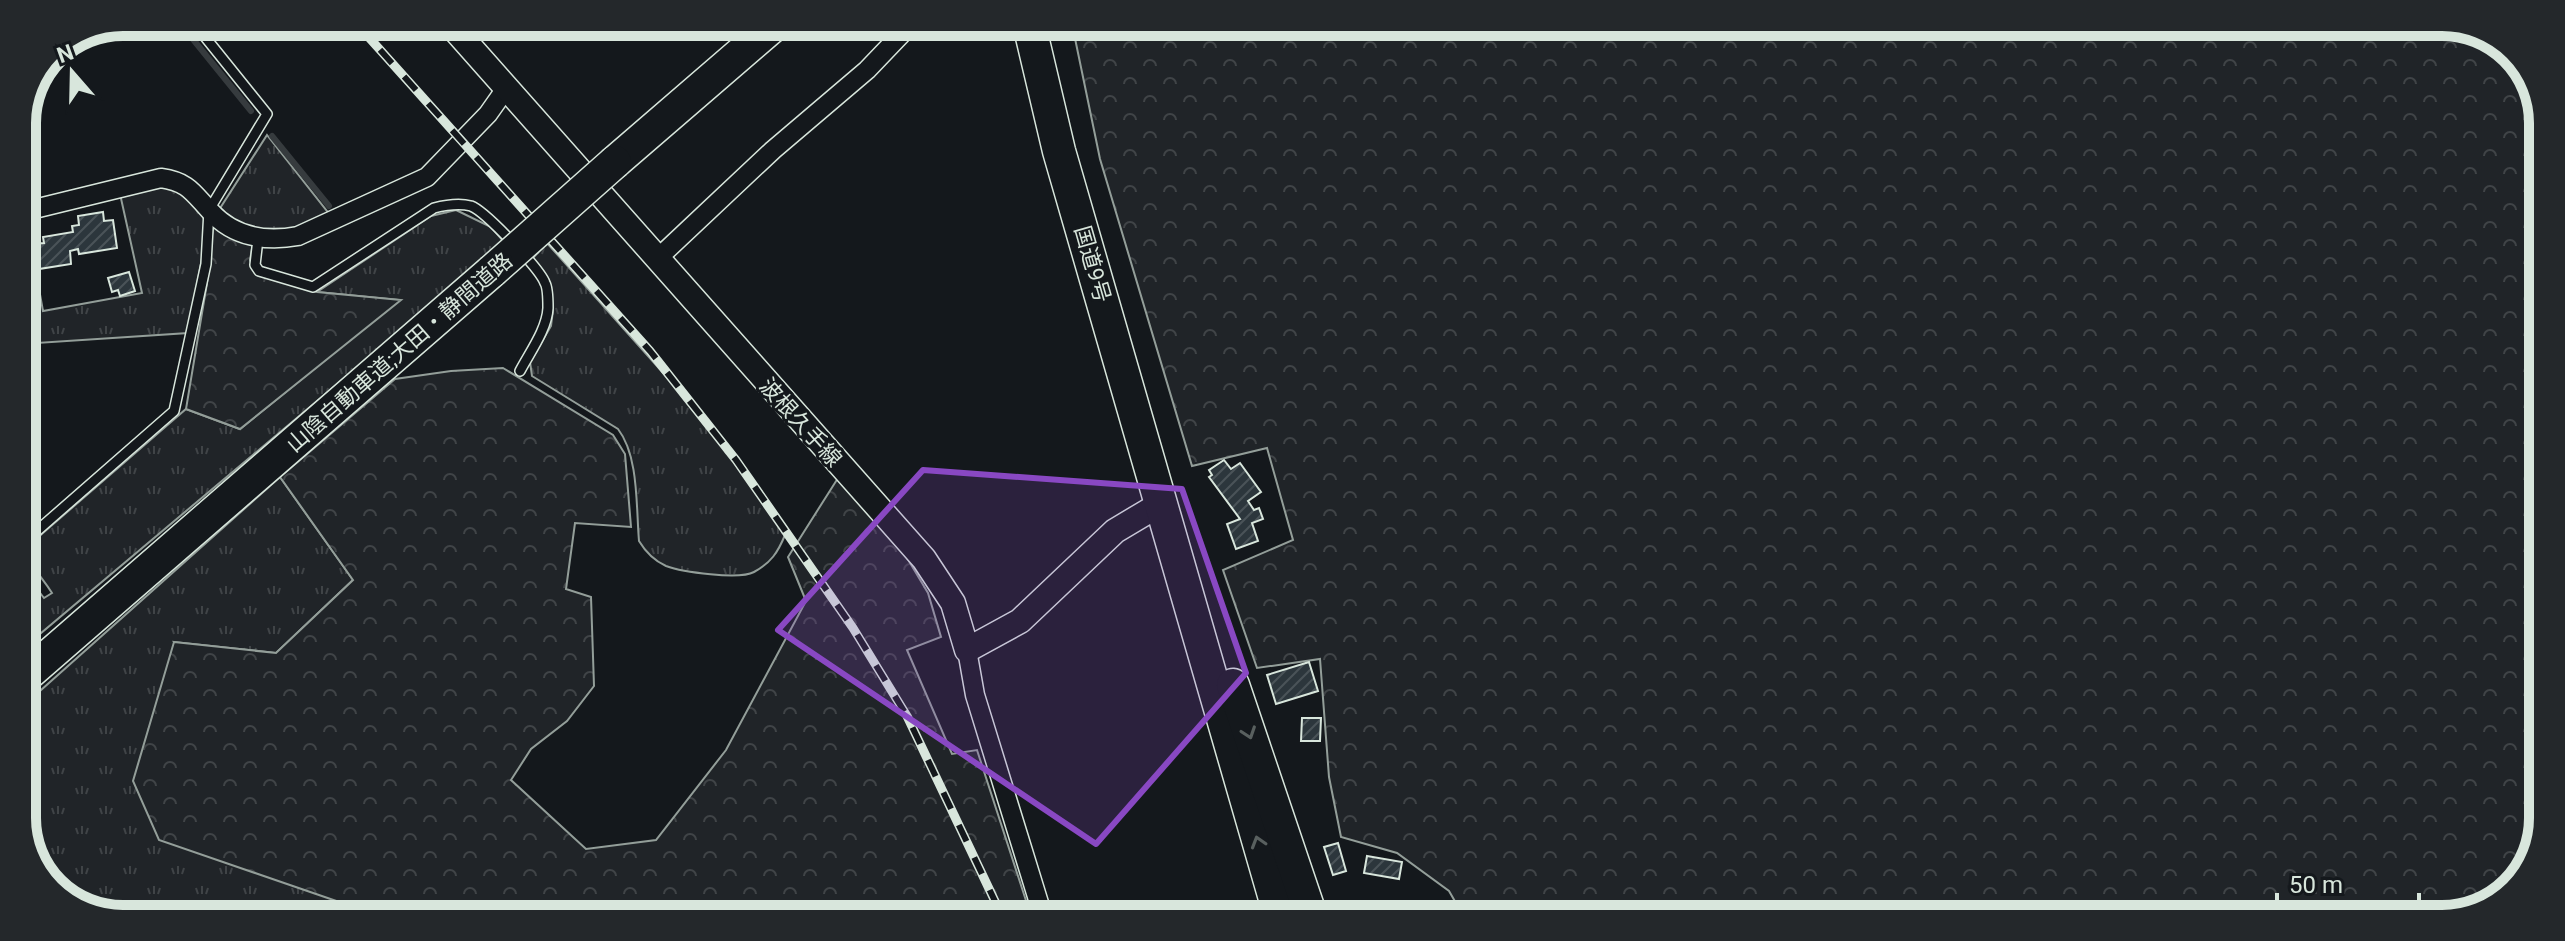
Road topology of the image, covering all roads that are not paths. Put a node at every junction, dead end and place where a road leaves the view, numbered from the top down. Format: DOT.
graph roads {
  1 [pos="204,36"];
  2 [pos="461,36"];
  3 [pos="761,36"];
  4 [pos="900,36"];
  5 [pos="1032,36"];
  6 [pos="507,87"];
  7 [pos="36,209"];
  8 [pos="209,210"];
  9 [pos="258,239"];
  10 [pos="656,260"];
  11 [pos="520,371"];
  12 [pos="1162,503"];
  13 [pos="36,532"];
  14 [pos="967,650"];
  15 [pos="36,667"];
  16 [pos="1040,905"];
  17 [pos="1277,905"];
  18 [pos="1307,905"];
  1 -- 8 [label="lane"];
  2 -- 6 [label="main road, 波根久手線"];
  3 -- 15 [label="highway, 山陰自動車道;大田・静間道路, bridge"];
  4 -- 10 [label="street"];
  5 -- 12 [label="highway, 国道9号"];
  6 -- 9 [label="street"];
  6 -- 10 [label="main road, 波根久手線"];
  7 -- 8 [label="street"];
  8 -- 9 [label="street"];
  8 -- 13 [label="lane"];
  9 -- 11 [label="lane"];
  10 -- 14 [label="main road, 波根久手線"];
  12 -- 14 [label="main road"];
  17 -- 12 [label="highway, 国道9号, one-way"];
  12 -- 18 [label="highway, 国道9号, one-way"];
  14 -- 16 [label="street"];
}
